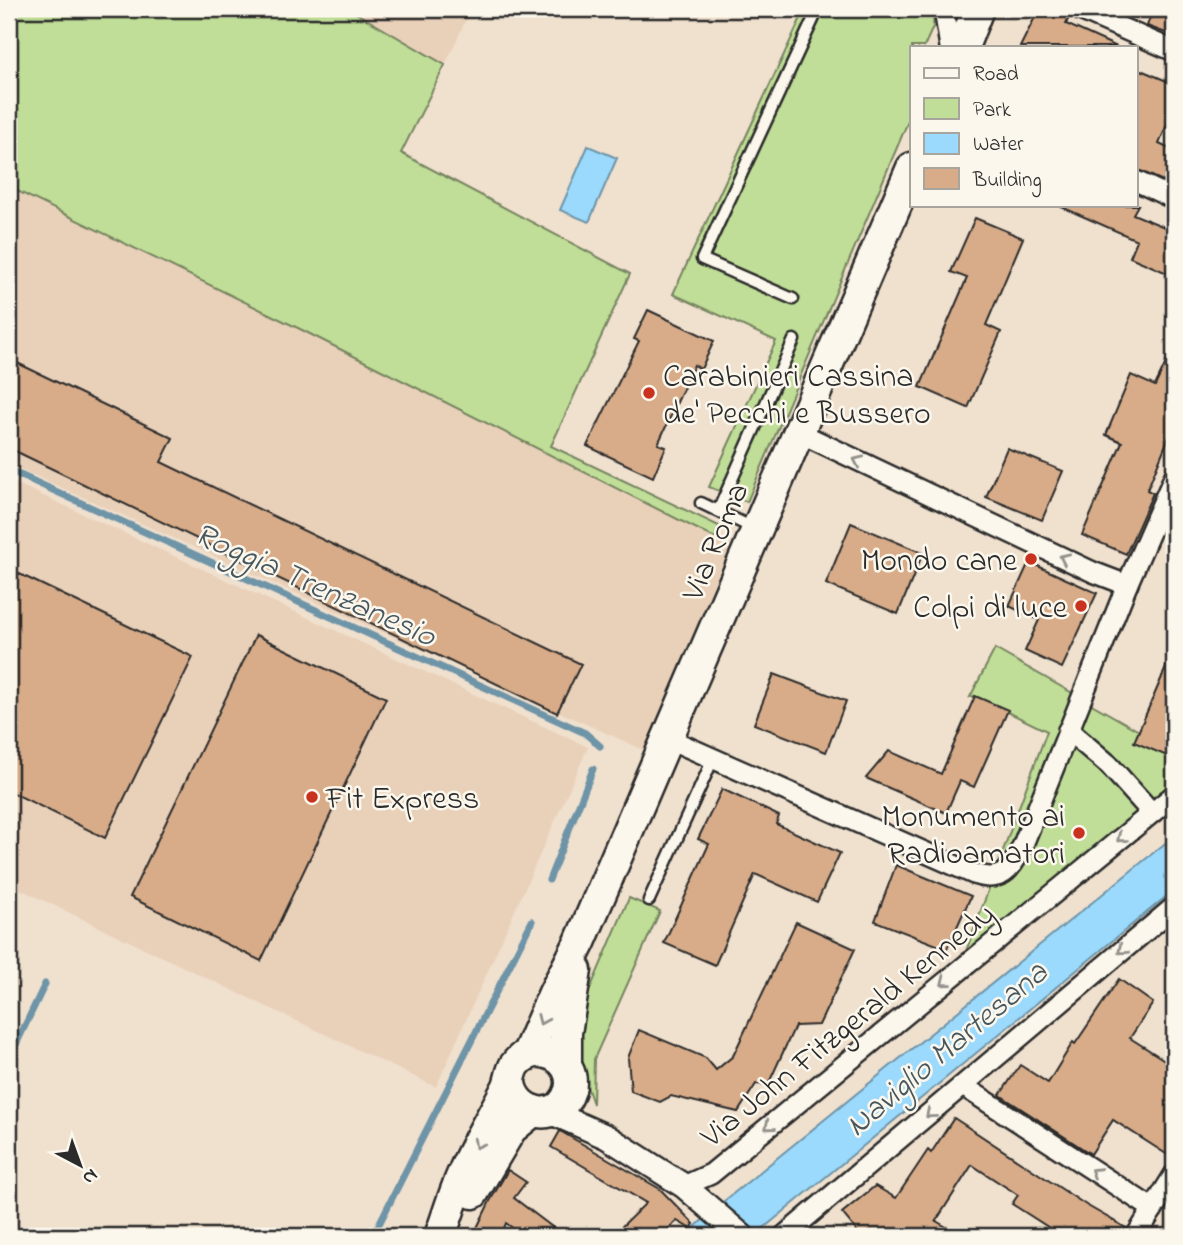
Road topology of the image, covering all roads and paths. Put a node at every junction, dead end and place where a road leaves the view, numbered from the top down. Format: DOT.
graph roads {
  1 [pos="818,9"];
  2 [pos="944,9"];
  3 [pos="978,9"];
  4 [pos="1078,9"];
  5 [pos="950,46"];
  6 [pos="963,46"];
  7 [pos="1174,51"];
  8 [pos="910,172"];
  9 [pos="1138,182"];
  10 [pos="1174,199"];
  11 [pos="793,299"];
  12 [pos="794,340"];
  13 [pos="798,432"];
  14 [pos="1174,477"];
  15 [pos="701,503"];
  16 [pos="718,512"];
  17 [pos="757,530"];
  18 [pos="1126,585"];
  19 [pos="1068,730"];
  20 [pos="667,738"];
  21 [pos="713,759"];
  22 [pos="1174,795"];
  23 [pos="1152,813"];
  24 [pos="649,900"];
  25 [pos="1174,907"];
  26 [pos="580,942"];
  27 [pos="527,1055"];
  28 [pos="568,1077"];
  29 [pos="510,1083"];
  30 [pos="963,1086"];
  31 [pos="540,1111"];
  32 [pos="607,1137"];
  33 [pos="1174,1175"];
  34 [pos="684,1186"];
  35 [pos="1153,1209"];
  36 [pos="441,1236"];
  37 [pos="742,1236"];
  38 [pos="784,1236"];
  39 [pos="1136,1236"];
  1 -- 11 [label="lane"];
  2 -- 5 [label="street"];
  3 -- 6 [label="main road"];
  4 -- 7 [label="street"];
  8 -- 13 [label="main road, Via Roma"];
  9 -- 10 [label="street"];
  12 -- 16 [label="lane"];
  13 -- 17 [label="main road, Via Roma"];
  18 -- 13 [label="street, one-way"];
  14 -- 18 [label="street"];
  15 -- 16 [label="lane"];
  16 -- 17 [label="lane"];
  17 -- 20 [label="main road, Via Roma"];
  18 -- 19 [label="street"];
  19 -- 21 [label="street"];
  19 -- 23 [label="street"];
  20 -- 21 [label="street"];
  20 -- 26 [label="main road, Via Roma"];
  21 -- 24 [label="lane"];
  22 -- 23 [label="street, Via John Fitzgerald Kennedy"];
  23 -- 34 [label="street, Via John Fitzgerald Kennedy, one-way"];
  25 -- 30 [label="street, one-way"];
  26 -- 27 [label="main road, Via Roma, one-way"];
  26 -- 28 [label="main road, Via Roma"];
  27 -- 28 [label="main road"];
  27 -- 29 [label="main road, Via Roma"];
  28 -- 31 [label="main road, Via Roma"];
  28 -- 32 [label="street"];
  29 -- 31 [label="main road"];
  29 -- 36 [label="main road, Via Roma, one-way"];
  35 -- 30 [label="street, one-way"];
  30 -- 38 [label="street, one-way"];
  31 -- 32 [label="street"];
  31 -- 36 [label="main road, Via Roma"];
  32 -- 34 [label="street"];
  33 -- 35 [label="street"];
  34 -- 37 [label="street"];
  35 -- 39 [label="street"];
}
